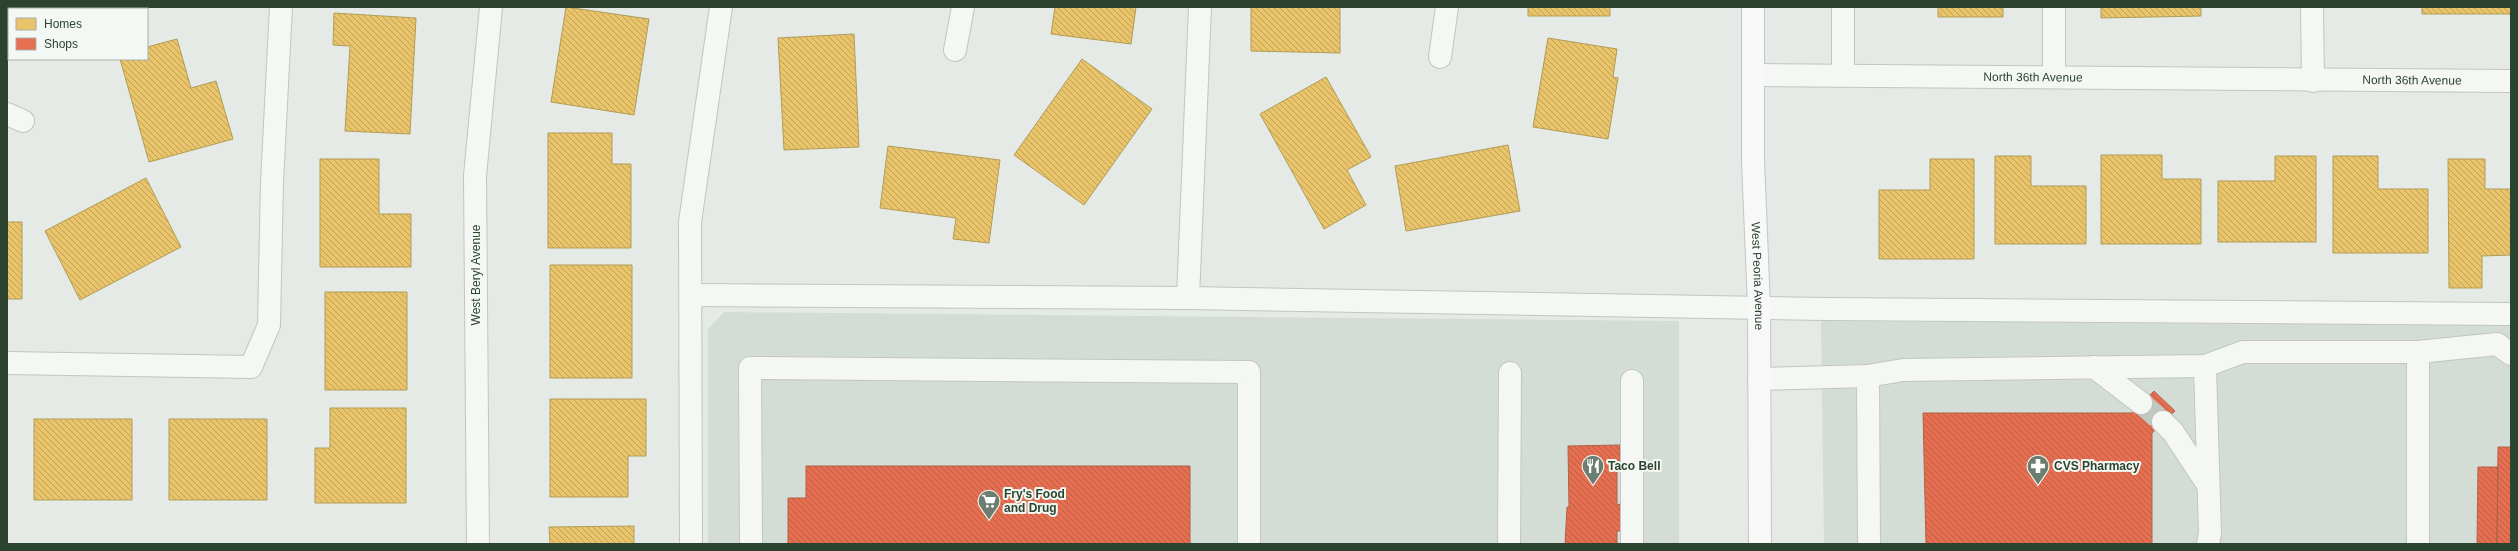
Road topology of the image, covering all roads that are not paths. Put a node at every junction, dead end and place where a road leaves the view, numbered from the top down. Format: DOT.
graph roads {
  1 [pos="281,7"];
  2 [pos="491,7"];
  3 [pos="721,7"];
  4 [pos="964,7"];
  5 [pos="1200,7"];
  6 [pos="1447,7"];
  7 [pos="1753,7"];
  8 [pos="1843,7"];
  9 [pos="2054,7"];
  10 [pos="2312,7"];
  11 [pos="956,50"];
  12 [pos="1440,57"];
  13 [pos="1753,75"];
  14 [pos="1843,75"];
  15 [pos="2054,76"];
  16 [pos="2313,80"];
  17 [pos="2511,81"];
  18 [pos="691,295"];
  19 [pos="1188,298"];
  20 [pos="1758,306"];
  21 [pos="2511,314"];
  22 [pos="2418,352"];
  23 [pos="2511,354"];
  24 [pos="7,363"];
  25 [pos="2205,366"];
  26 [pos="2094,367"];
  27 [pos="1510,373"];
  28 [pos="1868,376"];
  29 [pos="1759,379"];
  30 [pos="1632,381"];
  31 [pos="2141,403"];
  32 [pos="2163,422"];
  33 [pos="2208,485"];
  34 [pos="478,544"];
  35 [pos="691,544"];
  36 [pos="751,544"];
  37 [pos="1249,544"];
  38 [pos="1509,544"];
  39 [pos="1632,544"];
  40 [pos="1760,544"];
  41 [pos="1869,544"];
  42 [pos="2208,544"];
  43 [pos="2418,544"];
  1 -- 24 [label="street"];
  2 -- 34 [label="street, West Beryl Avenue"];
  3 -- 18 [label="street"];
  4 -- 11 [label="street"];
  5 -- 19 [label="street"];
  6 -- 12 [label="street"];
  7 -- 13 [label="main road, West Peoria Avenue"];
  8 -- 14 [label="street"];
  9 -- 15 [label="street"];
  10 -- 16 [label="street"];
  13 -- 14 [label="street, North 36th Avenue"];
  13 -- 20 [label="main road, West Peoria Avenue"];
  14 -- 15 [label="street, North 36th Avenue"];
  15 -- 16 [label="street, North 36th Avenue"];
  16 -- 17 [label="street, North 36th Avenue"];
  18 -- 19 [label="street"];
  18 -- 35 [label="street"];
  19 -- 20 [label="street"];
  20 -- 21 [label="street"];
  20 -- 29 [label="main road, West Peoria Avenue"];
  22 -- 23 [label="street"];
  22 -- 25 [label="street"];
  22 -- 43 [label="street"];
  25 -- 26 [label="street"];
  25 -- 33 [label="street"];
  26 -- 28 [label="street"];
  26 -- 31 [label="street"];
  27 -- 38 [label="street"];
  28 -- 29 [label="street"];
  28 -- 41 [label="street"];
  29 -- 40 [label="main road, West Peoria Avenue"];
  30 -- 39 [label="street"];
  32 -- 33 [label="street"];
  33 -- 42 [label="street"];
  36 -- 37 [label="street"];
}
